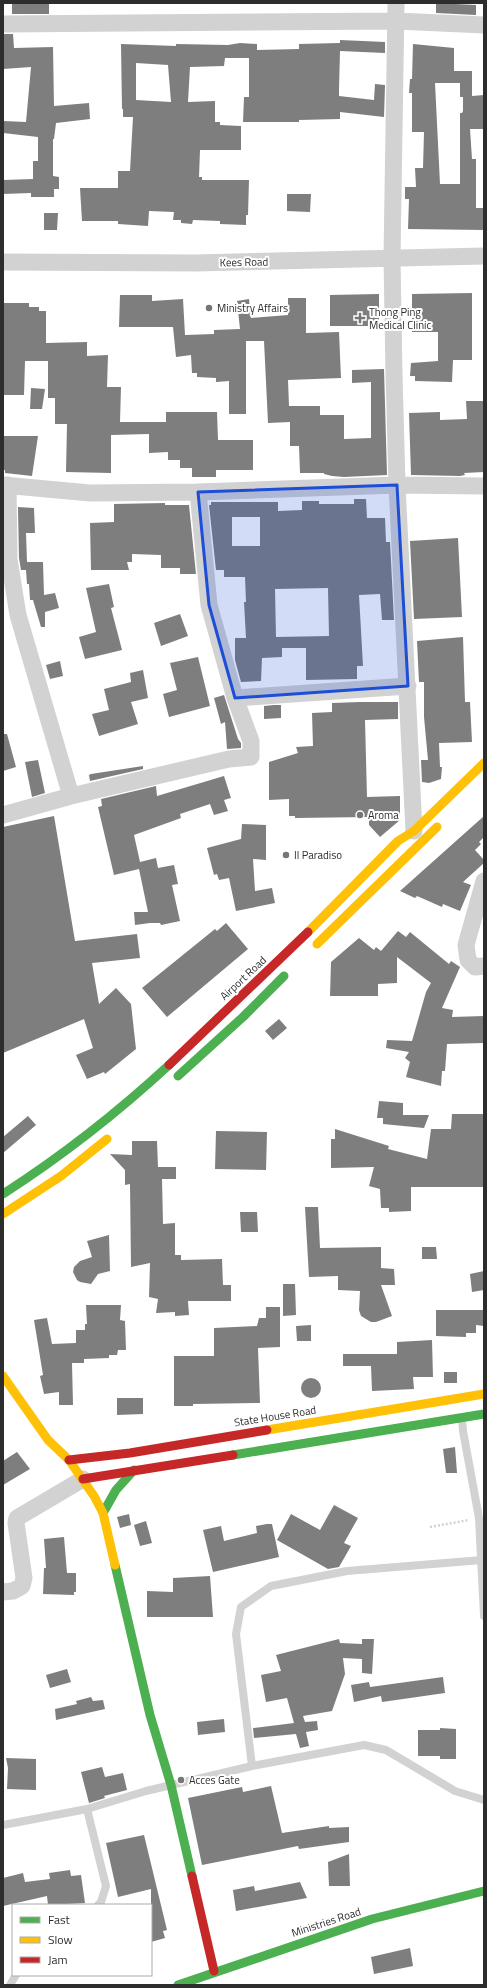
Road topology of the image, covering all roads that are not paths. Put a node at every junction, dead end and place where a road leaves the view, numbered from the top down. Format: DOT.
graph roads {
  1 [pos="396,3"];
  2 [pos="396,21"];
  3 [pos="3,24"];
  4 [pos="484,25"];
  5 [pos="484,256"];
  6 [pos="392,258"];
  7 [pos="3,262"];
  8 [pos="5,485"];
  9 [pos="397,485"];
  10 [pos="484,486"];
  11 [pos="198,492"];
  12 [pos="11,617"];
  13 [pos="408,686"];
  14 [pos="235,698"];
  15 [pos="484,763"];
  16 [pos="71,796"];
  17 [pos="3,815"];
  18 [pos="443,822"];
  19 [pos="414,831"];
  20 [pos="484,881"];
  21 [pos="308,953"];
  22 [pos="484,966"];
  23 [pos="291,970"];
  24 [pos="231,1006"];
  25 [pos="243,1017"];
  26 [pos="169,1084"];
  27 [pos="113,1134"];
  28 [pos="3,1194"];
  29 [pos="3,1214"];
  30 [pos="3,1376"];
  31 [pos="484,1394"];
  32 [pos="460,1398"];
  33 [pos="484,1414"];
  34 [pos="462,1418"];
  35 [pos="69,1460"];
  36 [pos="134,1470"];
  37 [pos="83,1479"];
  38 [pos="103,1513"];
  39 [pos="482,1560"];
  40 [pos="3,1592"];
  41 [pos="484,1616"];
  42 [pos="252,1766"];
  43 [pos="171,1785"];
  44 [pos="484,1800"];
  45 [pos="87,1809"];
  46 [pos="3,1825"];
  47 [pos="484,1891"];
  48 [pos="99,1904"];
  49 [pos="214,1971"];
  50 [pos="15,1976"];
  51 [pos="10,1985"];
  52 [pos="178,1985"];
  1 -- 2 [label="street"];
  2 -- 3 [label="street"];
  2 -- 4 [label="street"];
  2 -- 6 [label="street"];
  5 -- 6 [label="street, Kees Road"];
  6 -- 7 [label="street, Kees Road"];
  6 -- 9 [label="street"];
  8 -- 11 [label="street"];
  8 -- 12 [label="street"];
  9 -- 10 [label="street"];
  9 -- 11 [label="street"];
  9 -- 13 [label="street"];
  11 -- 14 [label="street"];
  12 -- 16 [label="street"];
  13 -- 14 [label="street"];
  13 -- 19 [label="street"];
  14 -- 16 [label="street"];
  15 -- 19 [label="main road, Airport Road"];
  16 -- 17 [label="street"];
  18 -- 21 [label="main road"];
  19 -- 24 [label="main road, Airport Road"];
  20 -- 22 [label="street"];
  23 -- 25 [label="main road"];
  24 -- 25 [label="main road"];
  24 -- 28 [label="main road, Airport Road"];
  25 -- 26 [label="main road"];
  27 -- 29 [label="main road"];
  30 -- 35 [label="main road"];
  31 -- 32 [label="main road, State House Road"];
  32 -- 34 [label="street"];
  32 -- 35 [label="main road, State House Road"];
  33 -- 34 [label="main road"];
  34 -- 36 [label="main road"];
  34 -- 39 [label="lane"];
  35 -- 37 [label="main road"];
  36 -- 37 [label="main road"];
  36 -- 38 [label="main road"];
  37 -- 38 [label="main road"];
  37 -- 40 [label="street"];
  38 -- 43 [label="main road"];
  39 -- 41 [label="lane"];
  39 -- 42 [label="lane"];
  42 -- 43 [label="lane"];
  42 -- 44 [label="lane"];
  43 -- 45 [label="lane"];
  43 -- 49 [label="main road"];
  45 -- 46 [label="lane"];
  45 -- 48 [label="lane"];
  47 -- 49 [label="main road, Ministries Road"];
  49 -- 52 [label="main road, Ministries Road"];
  50 -- 51 [label="lane"];
}
